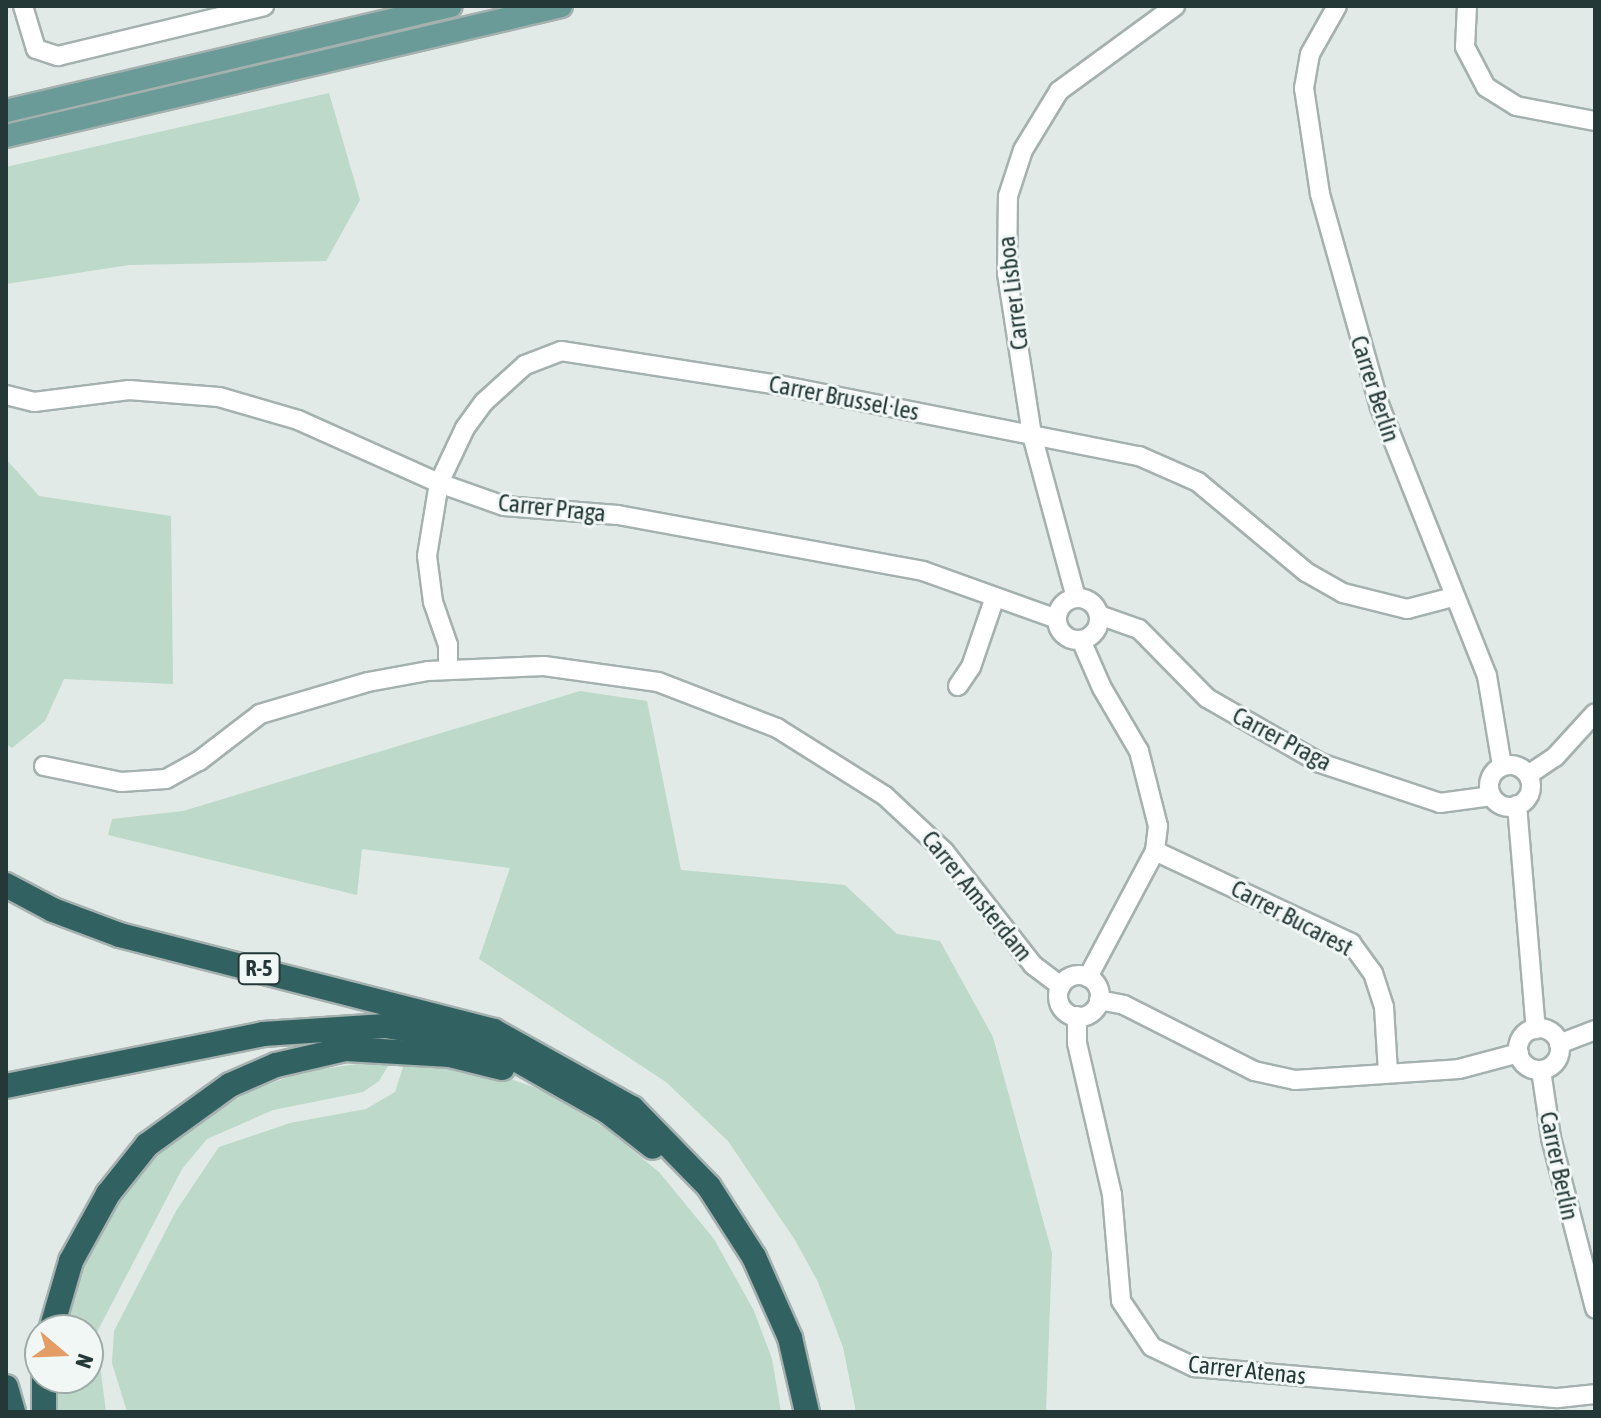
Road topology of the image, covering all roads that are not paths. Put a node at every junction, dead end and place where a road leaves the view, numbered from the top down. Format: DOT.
graph roads {
  1 [pos="23,6"];
  2 [pos="264,6"];
  3 [pos="451,6"];
  4 [pos="561,6"];
  5 [pos="1175,6"];
  6 [pos="1337,6"];
  7 [pos="1467,6"];
  8 [pos="8,110"];
  9 [pos="1595,121"];
  10 [pos="6,136"];
  11 [pos="6,395"];
  12 [pos="1032,435"];
  13 [pos="439,483"];
  14 [pos="995,597"];
  15 [pos="1453,597"];
  16 [pos="1076,598"];
  17 [pos="1099,615"];
  18 [pos="1057,619"];
  19 [pos="1081,640"];
  20 [pos="448,669"];
  21 [pos="958,686"];
  22 [pos="1595,713"];
  23 [pos="44,766"];
  24 [pos="1502,766"];
  25 [pos="1528,775"];
  26 [pos="1492,796"];
  27 [pos="1517,805"];
  28 [pos="1155,851"];
  29 [pos="6,885"];
  30 [pos="1088,977"];
  31 [pos="1061,986"];
  32 [pos="1099,1000"];
  33 [pos="1077,1016"];
  34 [pos="1536,1029"];
  35 [pos="1595,1030"];
  36 [pos="1559,1044"];
  37 [pos="516,1045"];
  38 [pos="1519,1053"];
  39 [pos="1541,1070"];
  40 [pos="1388,1072"];
  41 [pos="6,1074"];
  42 [pos="540,1075"];
  43 [pos="6,1086"];
  44 [pos="1595,1308"];
  45 [pos="56,1314"];
  46 [pos="6,1387"];
  47 [pos="1595,1394"];
  48 [pos="13,1412"];
  49 [pos="796,1412"];
  50 [pos="807,1412"];
  1 -- 2 [label="street"];
  3 -- 8 [label="main road"];
  4 -- 10 [label="main road"];
  5 -- 12 [label="street, Carrer Lisboa"];
  6 -- 15 [label="street, Carrer Berlín"];
  7 -- 9 [label="street"];
  11 -- 13 [label="street, Carrer Praga"];
  12 -- 13 [label="street, Carrer Brussel·les"];
  12 -- 15 [label="street, Carrer Brussel·les"];
  12 -- 16 [label="street, Carrer Lisboa"];
  13 -- 14 [label="street, Carrer Praga"];
  13 -- 20 [label="street, Carrer Brussel·les"];
  14 -- 18 [label="street, Carrer Praga"];
  14 -- 21 [label="street"];
  15 -- 24 [label="street, Carrer Berlín"];
  16 -- 17 [label="street"];
  16 -- 18 [label="street"];
  17 -- 19 [label="street"];
  17 -- 26 [label="street, Carrer Praga"];
  18 -- 19 [label="street"];
  19 -- 28 [label="street"];
  20 -- 23 [label="street, Carrer Amsterdam"];
  20 -- 31 [label="street, Carrer Amsterdam"];
  22 -- 25 [label="street"];
  24 -- 25 [label="street"];
  24 -- 26 [label="street"];
  25 -- 27 [label="street"];
  26 -- 27 [label="street"];
  27 -- 34 [label="street"];
  28 -- 30 [label="street"];
  28 -- 40 [label="street, Carrer Bucarest"];
  29 -- 37 [label="highway, R-5"];
  30 -- 31 [label="street"];
  30 -- 32 [label="street"];
  31 -- 33 [label="street"];
  32 -- 33 [label="street"];
  32 -- 40 [label="street"];
  33 -- 47 [label="street, Carrer Atenas"];
  34 -- 36 [label="street"];
  34 -- 38 [label="street"];
  35 -- 36 [label="street"];
  36 -- 39 [label="street"];
  37 -- 41 [label="highway, R-5"];
  37 -- 50 [label="highway, R-5"];
  38 -- 39 [label="street"];
  38 -- 40 [label="street"];
  39 -- 44 [label="street, Carrer Berlín"];
  42 -- 43 [label="highway"];
  42 -- 45 [label="highway"];
  42 -- 49 [label="highway"];
  46 -- 48 [label="highway"];
}
